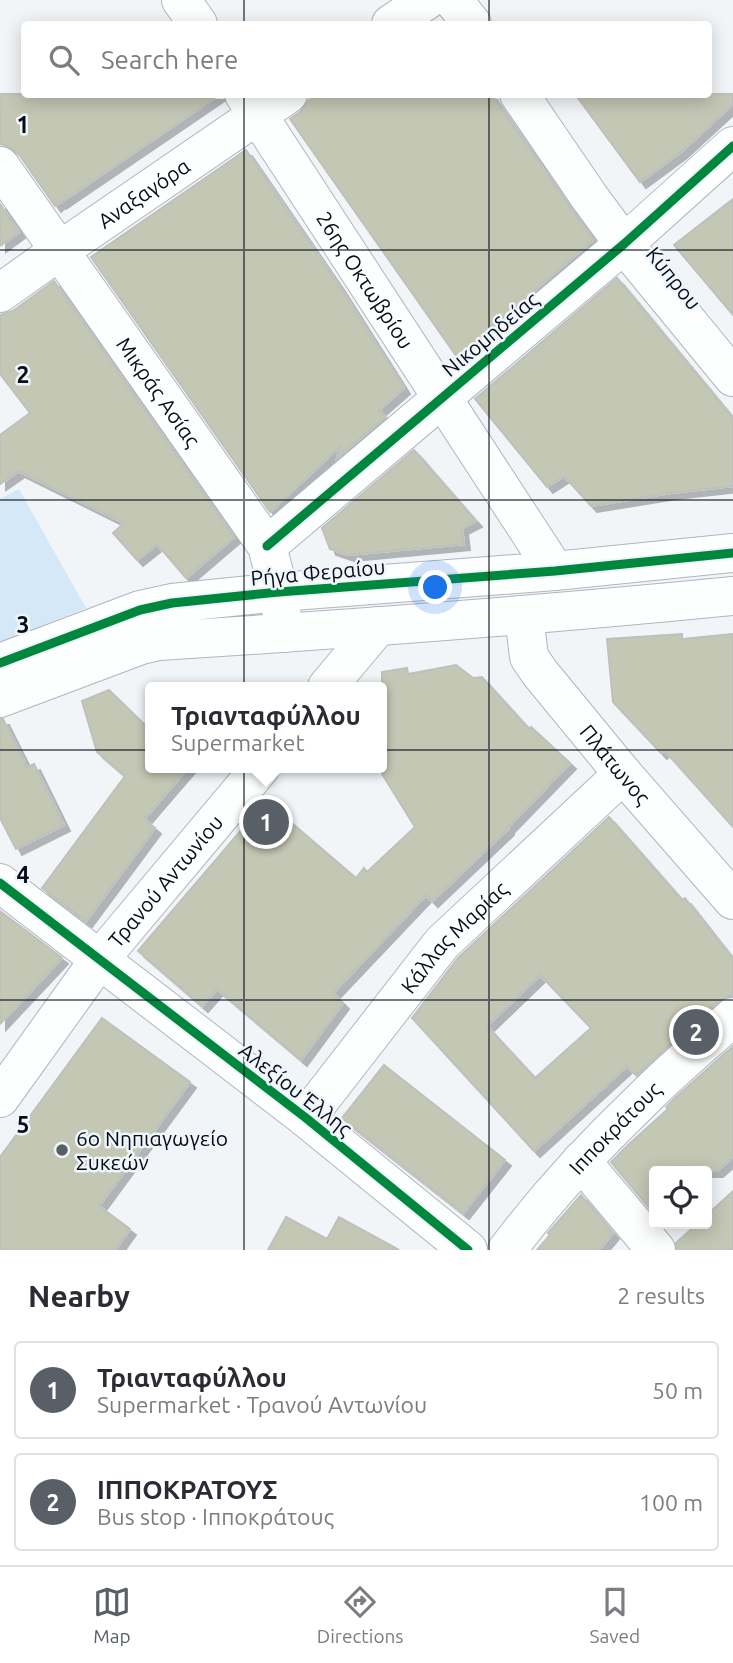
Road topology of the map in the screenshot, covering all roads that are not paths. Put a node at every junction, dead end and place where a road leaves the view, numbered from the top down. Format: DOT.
graph roads {
  1 [pos="181,0"];
  2 [pos="427,0"];
  3 [pos="453,0"];
  4 [pos="196,21"];
  5 [pos="396,21"];
  6 [pos="470,21"];
  7 [pos="522,98"];
  8 [pos="263,101"];
  9 [pos="733,146"];
  10 [pos="0,166"];
  11 [pos="624,244"];
  12 [pos="59,251"];
  13 [pos="0,293"];
  14 [pos="733,377"];
  15 [pos="442,398"];
  16 [pos="267,546"];
  17 [pos="733,553"];
  18 [pos="555,571"];
  19 [pos="279,593"];
  20 [pos="733,596"];
  21 [pos="524,615"];
  22 [pos="378,626"];
  23 [pos="284,633"];
  24 [pos="0,663"];
  25 [pos="331,682"];
  26 [pos="0,698"];
  27 [pos="256,773"];
  28 [pos="623,774"];
  29 [pos="0,883"];
  30 [pos="733,900"];
  31 [pos="99,960"];
  32 [pos="733,1017"];
  33 [pos="0,1098"];
  34 [pos="306,1118"];
  35 [pos="581,1161"];
  36 [pos="468,1250"];
  37 [pos="507,1250"];
  38 [pos="656,1250"];
  1 -- 4 [label="street"];
  2 -- 5 [label="street"];
  3 -- 6 [label="street"];
  7 -- 11 [label="street, Κύπρου"];
  8 -- 12 [label="street, Αναξαγόρα"];
  8 -- 15 [label="street, 26ης Οκτωβρίου"];
  9 -- 11 [label="street, Νικομηδείας"];
  10 -- 12 [label="street, Μικράς Ασίας"];
  11 -- 14 [label="street, Κύπρου"];
  11 -- 15 [label="street, Νικομηδείας"];
  12 -- 13 [label="street, Αναξαγόρα"];
  12 -- 16 [label="street, Μικράς Ασίας"];
  15 -- 16 [label="street, Νικομηδείας"];
  15 -- 18 [label="street, 26ης Οκτωβρίου"];
  16 -- 19 [label="street, Μικράς Ασίας"];
  17 -- 18 [label="street, Ρήγα Φεραίου"];
  18 -- 19 [label="street, Ρήγα Φεραίου"];
  19 -- 23 [label="street, Μικράς Ασίας"];
  19 -- 24 [label="street, Ρήγα Φεραίου"];
  20 -- 21 [label="street"];
  21 -- 22 [label="street"];
  21 -- 28 [label="street, Πλάτωνος"];
  22 -- 23 [label="street"];
  22 -- 25 [label="street"];
  23 -- 26 [label="street"];
  27 -- 31 [label="street, Τρανού Αντωνίου"];
  28 -- 30 [label="street, Πλάτωνος"];
  28 -- 34 [label="street, Κάλλας Μαρίας"];
  29 -- 31 [label="street, Αλεξίου Έλλης"];
  31 -- 33 [label="street, Τρανού Αντωνίου"];
  31 -- 34 [label="street, Αλεξίου Έλλης"];
  32 -- 35 [label="street, Ιπποκράτους"];
  34 -- 36 [label="street, Αλεξίου Έλλης"];
  35 -- 37 [label="street, Ιπποκράτους"];
  35 -- 38 [label="street"];
}
